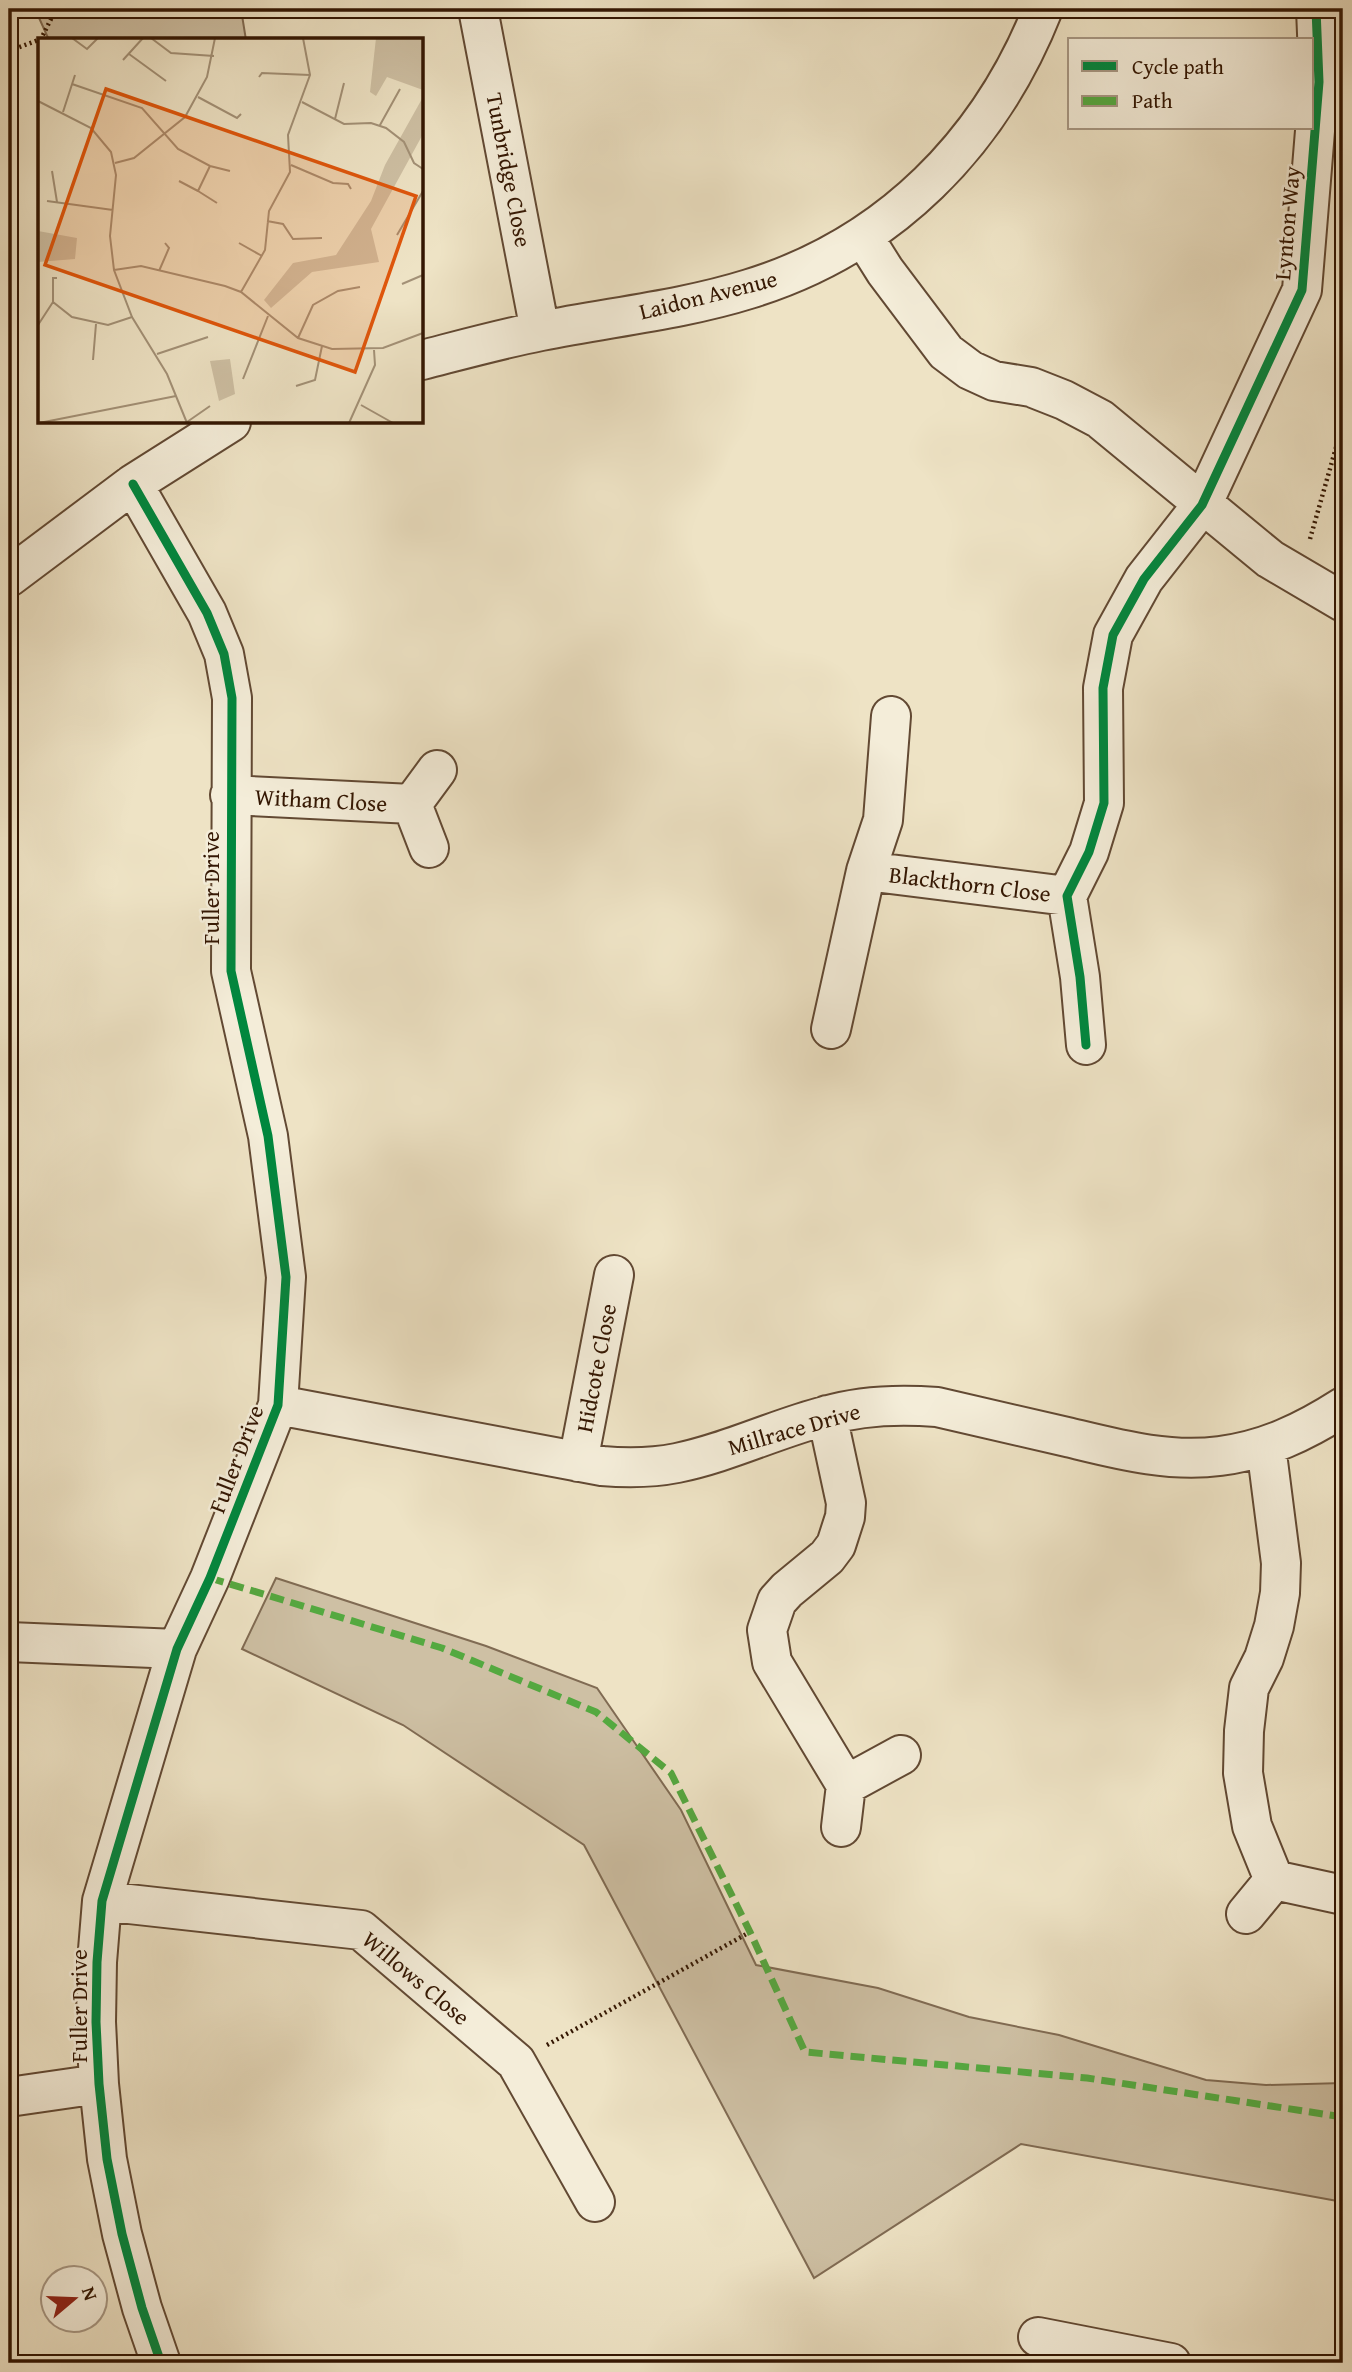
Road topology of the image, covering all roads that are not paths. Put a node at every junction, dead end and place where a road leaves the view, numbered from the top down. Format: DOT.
graph roads {
  1 [pos="478,9"];
  2 [pos="1042,9"];
  3 [pos="1316,9"];
  4 [pos="863,236"];
  5 [pos="540,331"];
  6 [pos="424,360"];
  7 [pos="228,424"];
  8 [pos="133,484"];
  9 [pos="1202,505"];
  10 [pos="9,577"];
  11 [pos="1343,602"];
  12 [pos="891,716"];
  13 [pos="437,770"];
  14 [pos="230,795"];
  15 [pos="412,804"];
  16 [pos="429,848"];
  17 [pos="866,871"];
  18 [pos="1067,896"];
  19 [pos="831,1029"];
  20 [pos="1086,1045"];
  21 [pos="614,1275"];
  22 [pos="278,1405"];
  23 [pos="1343,1408"];
  24 [pos="827,1415"];
  25 [pos="1266,1446"];
  26 [pos="578,1462"];
  27 [pos="9,1642"];
  28 [pos="177,1648"];
  29 [pos="901,1755"];
  30 [pos="846,1785"];
  31 [pos="841,1827"];
  32 [pos="1274,1880"];
  33 [pos="1343,1895"];
  34 [pos="102,1901"];
  35 [pos="1246,1913"];
  36 [pos="99,2084"];
  37 [pos="9,2097"];
  38 [pos="594,2202"];
  39 [pos="1038,2337"];
  40 [pos="1108,2357"];
  41 [pos="161,2363"];
  42 [pos="1171,2363"];
  1 -- 5 [label="street, Tunbridge Close"];
  2 -- 4 [label="street, Laidon Avenue"];
  3 -- 9 [label="street, Lynton Way"];
  4 -- 5 [label="street, Laidon Avenue"];
  4 -- 9 [label="street"];
  5 -- 6 [label="street, Laidon Avenue"];
  7 -- 8 [label="street"];
  8 -- 10 [label="street"];
  8 -- 14 [label="street, Fuller Drive"];
  9 -- 11 [label="street"];
  9 -- 18 [label="street, Blackthorn Close"];
  12 -- 17 [label="street"];
  13 -- 15 [label="street, Witham Close"];
  14 -- 15 [label="street, Witham Close"];
  14 -- 22 [label="street, Fuller Drive"];
  15 -- 16 [label="street, Witham Close"];
  17 -- 18 [label="street, Blackthorn Close"];
  17 -- 19 [label="street, Blackthorn Close"];
  18 -- 20 [label="street, Blackthorn Close"];
  21 -- 26 [label="street, Hidcote Close"];
  22 -- 26 [label="street, Millrace Drive"];
  22 -- 28 [label="street, Fuller Drive"];
  23 -- 25 [label="street, Millrace Drive"];
  24 -- 25 [label="street, Millrace Drive"];
  24 -- 26 [label="street, Millrace Drive"];
  24 -- 30 [label="street"];
  25 -- 32 [label="street"];
  27 -- 28 [label="street"];
  28 -- 34 [label="street, Fuller Drive"];
  29 -- 30 [label="street"];
  30 -- 31 [label="street"];
  32 -- 33 [label="street"];
  32 -- 35 [label="street"];
  34 -- 36 [label="street, Fuller Drive"];
  34 -- 38 [label="street, Willows Close"];
  36 -- 37 [label="street"];
  36 -- 41 [label="street, Fuller Drive"];
  39 -- 40 [label="street"];
  40 -- 42 [label="street"];
}
